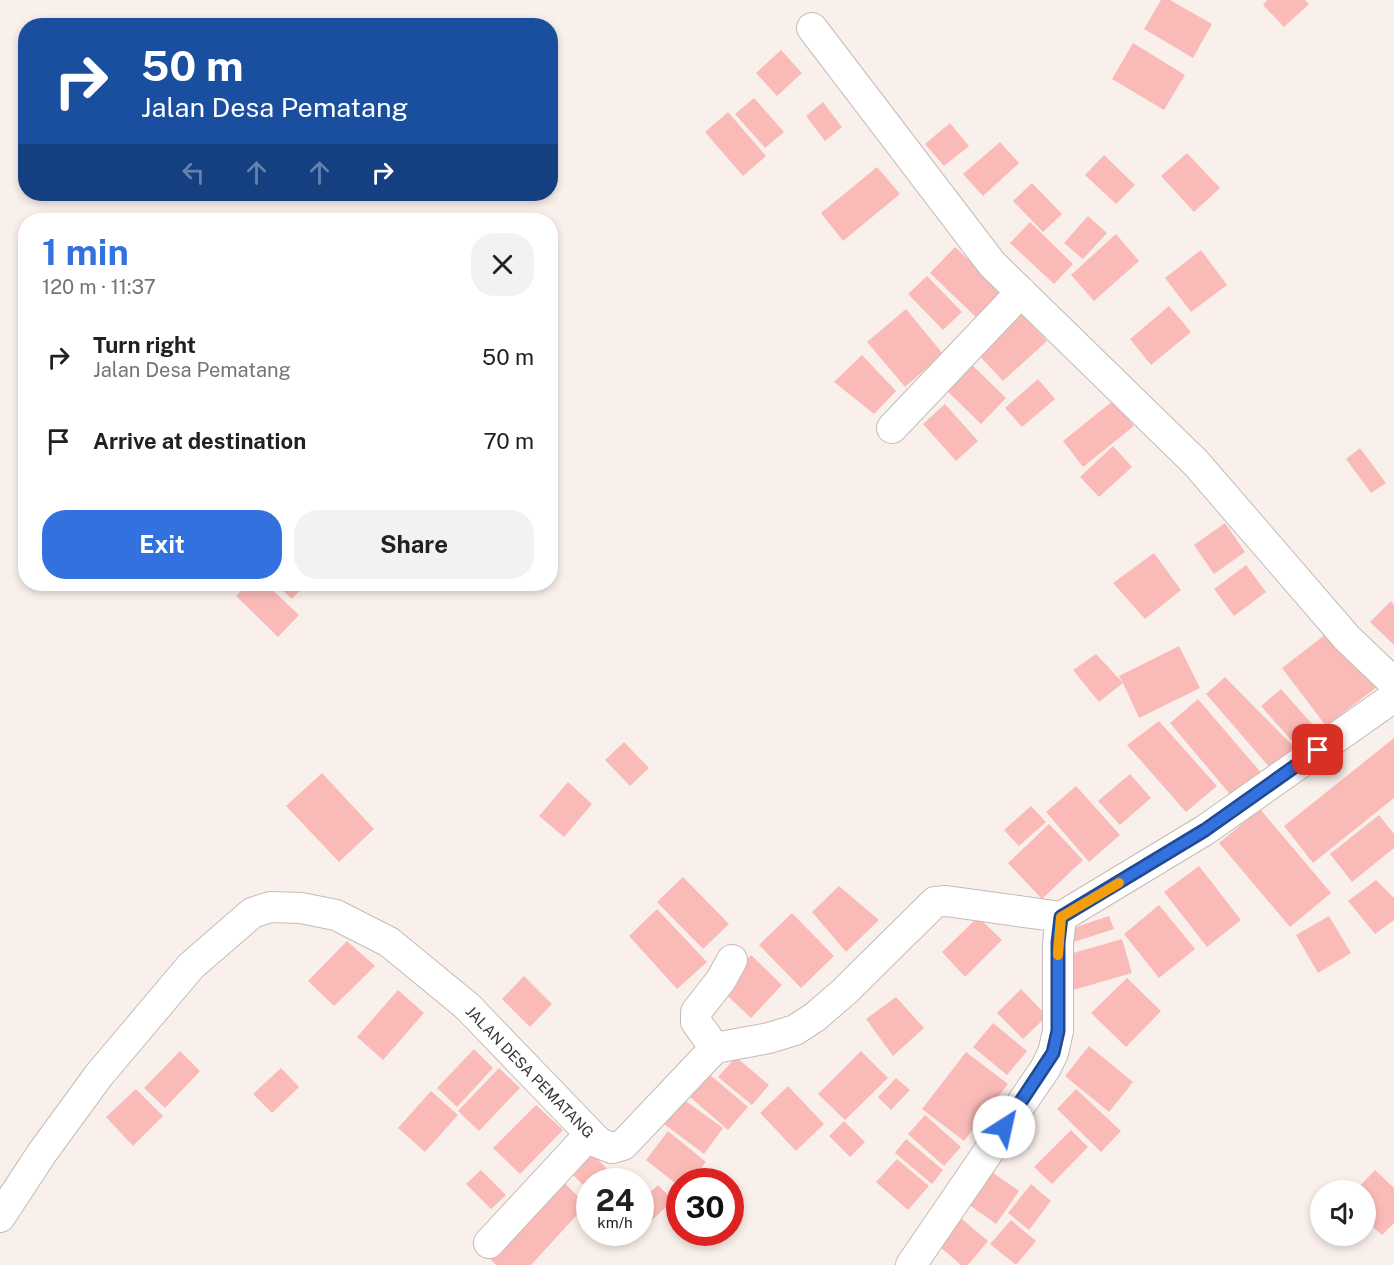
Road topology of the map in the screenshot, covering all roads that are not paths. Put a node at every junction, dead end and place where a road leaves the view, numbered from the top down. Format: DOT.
graph roads {
  1 [pos="812,28"];
  2 [pos="1021,292"];
  3 [pos="892,428"];
  4 [pos="1394,683"];
  5 [pos="1394,697"];
  6 [pos="1061,917"];
  7 [pos="732,960"];
  8 [pos="715,1048"];
  9 [pos="590,1134"];
  10 [pos="0,1217"];
  11 [pos="489,1243"];
  12 [pos="911,1265"];
  1 -- 2 [label="street"];
  2 -- 3 [label="street"];
  2 -- 4 [label="street"];
  5 -- 6 [label="street"];
  6 -- 8 [label="street"];
  6 -- 12 [label="street"];
  7 -- 8 [label="street"];
  8 -- 9 [label="street, JALAN DESA PEMATANG"];
  9 -- 10 [label="street, JALAN DESA PEMATANG"];
  9 -- 11 [label="street"];
}
